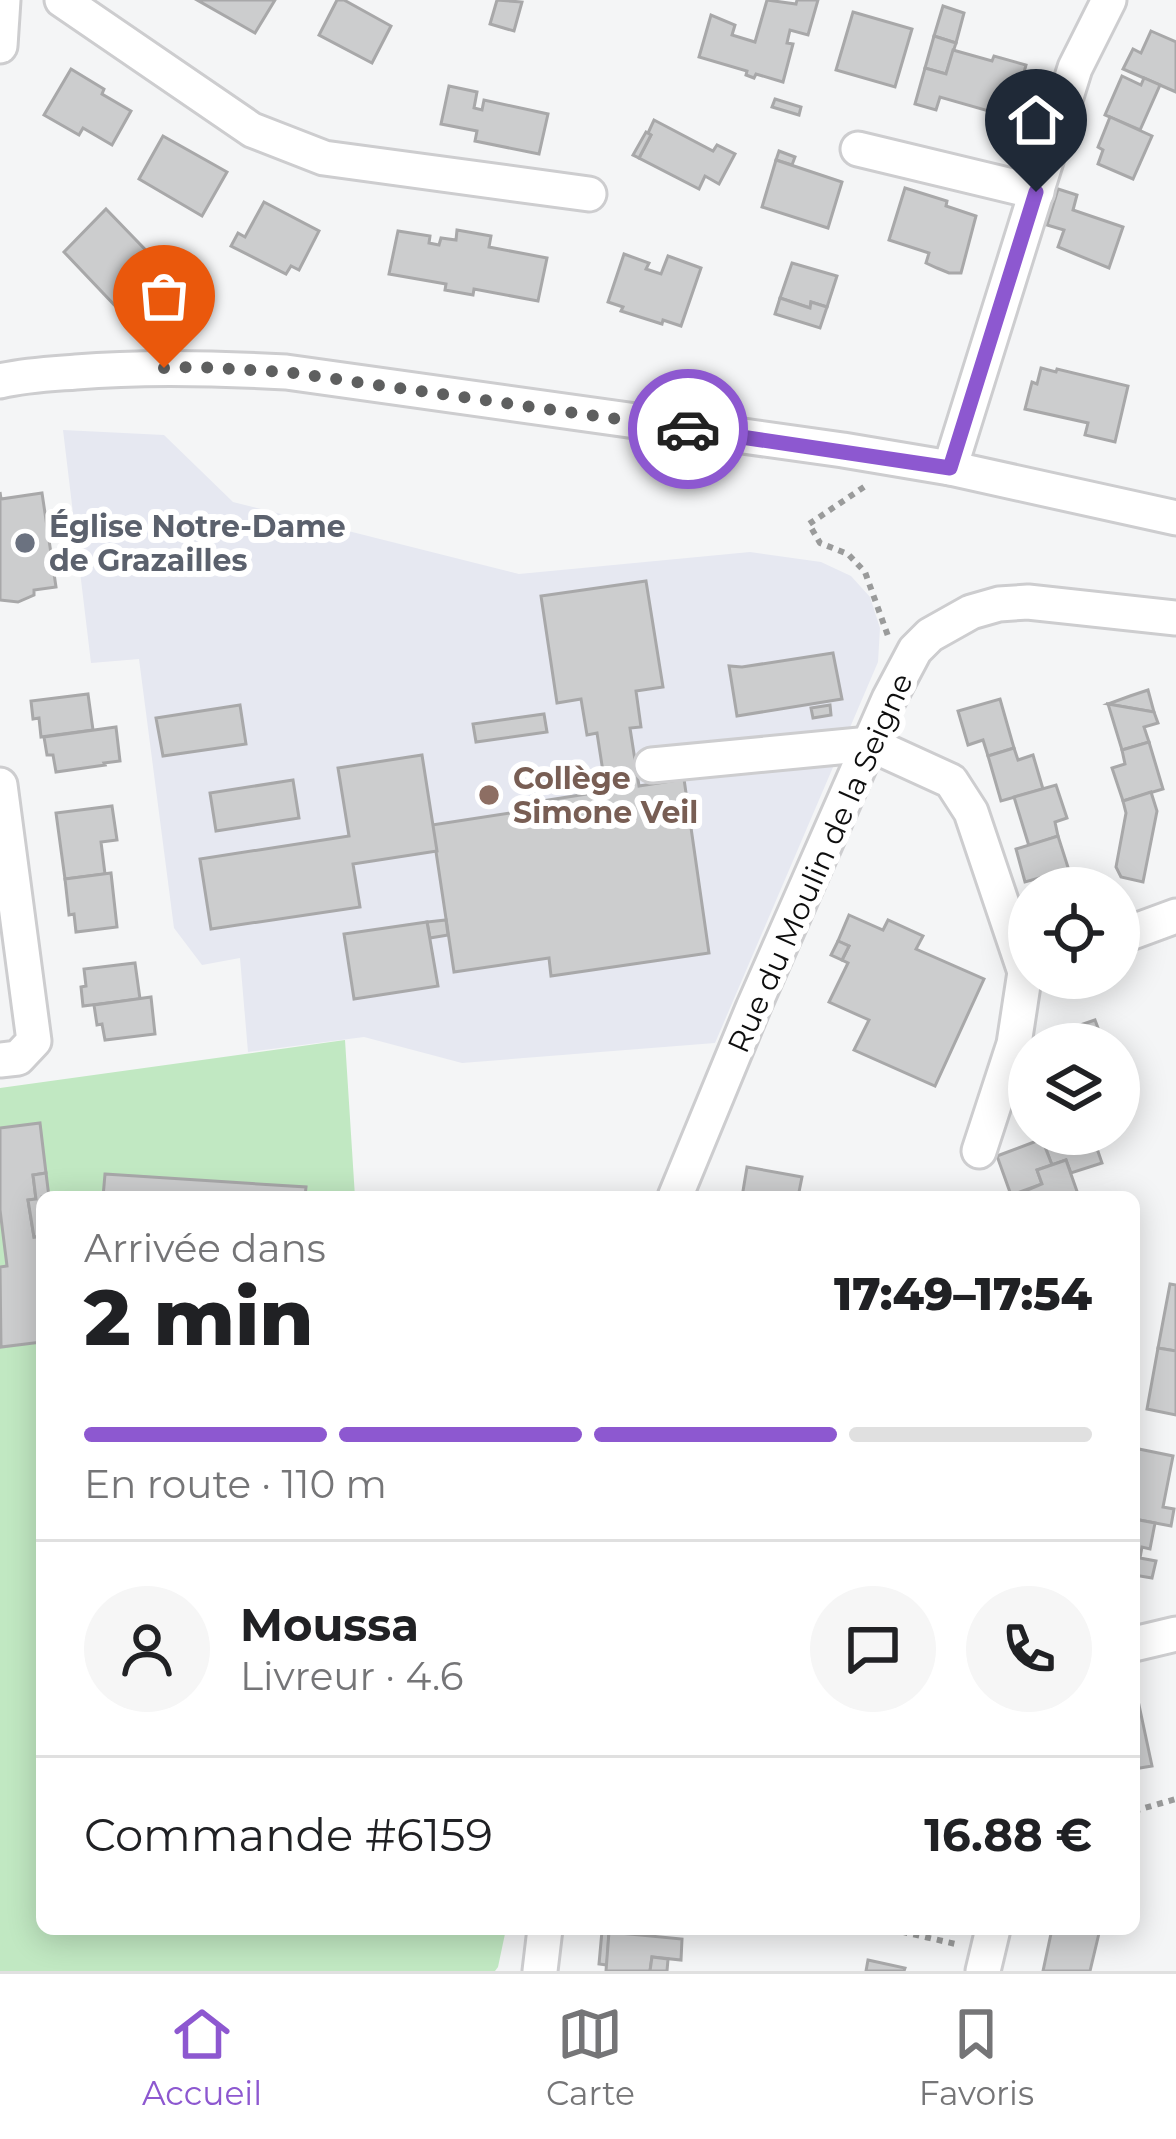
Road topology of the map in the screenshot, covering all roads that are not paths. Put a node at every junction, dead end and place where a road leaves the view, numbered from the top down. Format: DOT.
graph roads {
  1 [pos="2,0"];
  2 [pos="62,0"];
  3 [pos="1109,0"];
  4 [pos="0,46"];
  5 [pos="858,148"];
  6 [pos="1036,192"];
  7 [pos="589,194"];
  8 [pos="8,370"];
  9 [pos="950,468"];
  10 [pos="1176,518"];
  11 [pos="1176,618"];
  12 [pos="870,744"];
  13 [pos="652,765"];
  14 [pos="0,785"];
  15 [pos="1176,916"];
  16 [pos="1008,918"];
  17 [pos="1140,929"];
  18 [pos="1022,999"];
  19 [pos="0,1060"];
  20 [pos="980,1150"];
  21 [pos="677,1191"];
  22 [pos="1176,1634"];
  23 [pos="1140,1643"];
  24 [pos="544,1935"];
  25 [pos="541,1971"];
  1 -- 4 [label="street"];
  2 -- 7 [label="street"];
  3 -- 6 [label="street"];
  5 -- 6 [label="street"];
  6 -- 9 [label="street"];
  8 -- 9 [label="street"];
  9 -- 10 [label="street"];
  11 -- 12 [label="street, Rue du Moulin de la Seigne"];
  12 -- 13 [label="street"];
  12 -- 16 [label="street"];
  12 -- 21 [label="street, Rue du Moulin de la Seigne"];
  14 -- 19 [label="street"];
  15 -- 17 [label="street"];
  18 -- 20 [label="street"];
  22 -- 23 [label="street"];
  24 -- 25 [label="street"];
}
